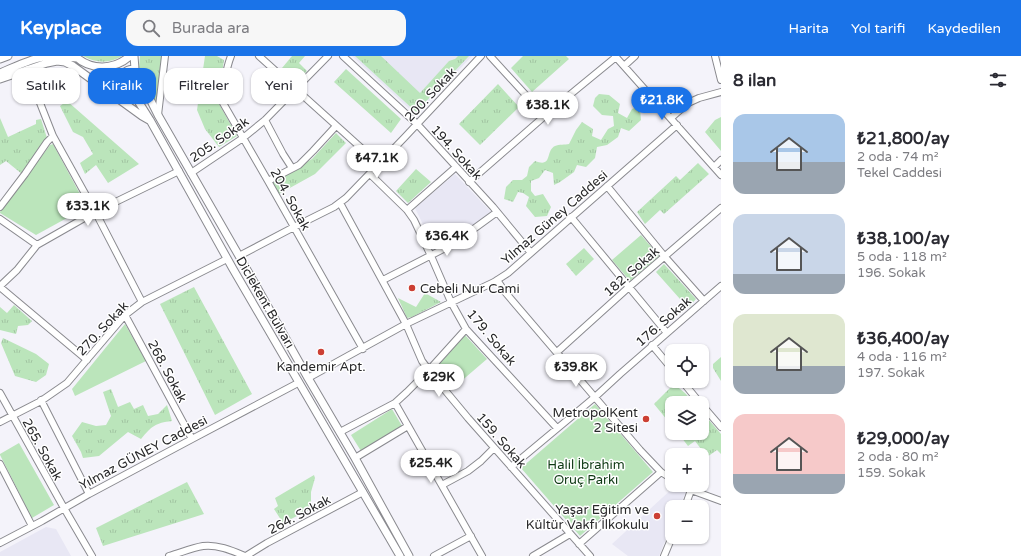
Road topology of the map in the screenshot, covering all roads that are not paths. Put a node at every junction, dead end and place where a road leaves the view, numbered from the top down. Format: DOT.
graph roads {
  1 [pos="8,56"];
  2 [pos="52,56"];
  3 [pos="58,56"];
  4 [pos="130,56"];
  5 [pos="134,56"];
  6 [pos="165,56"];
  7 [pos="231,56"];
  8 [pos="259,56"];
  9 [pos="328,56"];
  10 [pos="343,56"];
  11 [pos="481,56"];
  12 [pos="490,56"];
  13 [pos="615,56"];
  14 [pos="635,56"];
  15 [pos="715,56"];
  16 [pos="76,57"];
  17 [pos="0,59"];
  18 [pos="624,66"];
  19 [pos="106,67"];
  20 [pos="31,68"];
  21 [pos="76,68"];
  22 [pos="135,68"];
  23 [pos="272,68"];
  24 [pos="80,71"];
  25 [pos="0,73"];
  26 [pos="12,75"];
  27 [pos="307,78"];
  28 [pos="0,79"];
  29 [pos="721,80"];
  30 [pos="721,92"];
  31 [pos="307,99"];
  32 [pos="40,104"];
  33 [pos="140,104"];
  34 [pos="152,104"];
  35 [pos="281,104"];
  36 [pos="158,115"];
  37 [pos="545,116"];
  38 [pos="671,118"];
  39 [pos="265,120"];
  40 [pos="151,121"];
  41 [pos="417,124"];
  42 [pos="677,125"];
  43 [pos="336,126"];
  44 [pos="53,136"];
  45 [pos="243,138"];
  46 [pos="721,160"];
  47 [pos="379,164"];
  48 [pos="456,167"];
  49 [pos="714,167"];
  50 [pos="292,168"];
  51 [pos="179,170"];
  52 [pos="191,173"];
  53 [pos="370,174"];
  54 [pos="721,175"];
  55 [pos="268,181"];
  56 [pos="469,182"];
  57 [pos="607,186"];
  58 [pos="340,202"];
  59 [pos="0,207"];
  60 [pos="721,208"];
  61 [pos="407,210"];
  62 [pos="95,212"];
  63 [pos="497,212"];
  64 [pos="571,217"];
  65 [pos="0,219"];
  66 [pos="294,227"];
  67 [pos="37,244"];
  68 [pos="531,253"];
  69 [pos="239,256"];
  70 [pos="431,256"];
  71 [pos="665,257"];
  72 [pos="227,259"];
  73 [pos="383,280"];
  74 [pos="497,280"];
  75 [pos="0,286"];
  76 [pos="629,287"];
  77 [pos="718,288"];
  78 [pos="721,296"];
  79 [pos="704,301"];
  80 [pos="142,302"];
  81 [pos="451,302"];
  82 [pos="125,315"];
  83 [pos="406,324"];
  84 [pos="466,329"];
  85 [pos="667,333"];
  86 [pos="652,345"];
  87 [pos="363,349"];
  88 [pos="557,352"];
  89 [pos="87,360"];
  90 [pos="665,361"];
  91 [pos="429,370"];
  92 [pos="308,378"];
  93 [pos="298,383"];
  94 [pos="688,388"];
  95 [pos="0,393"];
  96 [pos="694,396"];
  97 [pos="595,397"];
  98 [pos="41,400"];
  99 [pos="395,403"];
  100 [pos="709,413"];
  101 [pos="12,416"];
  102 [pos="0,422"];
  103 [pos="408,426"];
  104 [pos="721,427"];
  105 [pos="557,428"];
  106 [pos="340,432"];
  107 [pos="192,438"];
  108 [pos="494,448"];
  109 [pos="355,458"];
  110 [pos="0,464"];
  111 [pos="511,467"];
  112 [pos="661,472"];
  113 [pos="665,475"];
  114 [pos="442,485"];
  115 [pos="363,492"];
  116 [pos="696,492"];
  117 [pos="89,494"];
  118 [pos="721,501"];
  119 [pos="64,508"];
  120 [pos="32,526"];
  121 [pos="570,534"];
  122 [pos="470,536"];
  123 [pos="0,543"];
  124 [pos="579,544"];
  125 [pos="669,544"];
  126 [pos="92,556"];
  127 [pos="169,556"];
  128 [pos="246,556"];
  129 [pos="400,556"];
  130 [pos="409,556"];
  131 [pos="434,556"];
  132 [pos="482,556"];
  133 [pos="533,556"];
  134 [pos="590,556"];
  135 [pos="664,556"];
  1 -- 17 [label="main road"];
  2 -- 25 [label="main road"];
  3 -- 16 [label="main road"];
  4 -- 19 [label="main road"];
  5 -- 22 [label="main road, Diclekent Bulvarı"];
  6 -- 36 [label="street"];
  7 -- 45 [label="street, 204. Sokak"];
  8 -- 23 [label="street"];
  9 -- 27 [label="street, 205. Sokak"];
  10 -- 41 [label="street, 194. Sokak"];
  11 -- 41 [label="street, 200. Sokak"];
  12 -- 37 [label="street"];
  13 -- 18 [label="street"];
  13 -- 37 [label="street"];
  14 -- 18 [label="street"];
  15 -- 29 [label="street"];
  16 -- 19 [label="main road"];
  18 -- 38 [label="street"];
  20 -- 21 [label="main road"];
  24 -- 40 [label="main road"];
  26 -- 28 [label="main road"];
  30 -- 38 [label="street"];
  31 -- 43 [label="street"];
  32 -- 44 [label="street"];
  33 -- 40 [label="main road, Diclekent Bulvarı"];
  34 -- 36 [label="main road, Diclekent Bulvarı"];
  35 -- 39 [label="street, 205. Sokak"];
  36 -- 52 [label="main road, Diclekent Bulvarı"];
  37 -- 56 [label="street"];
  38 -- 42 [label="street"];
  39 -- 45 [label="street, 205. Sokak"];
  39 -- 50 [label="street"];
  40 -- 51 [label="main road, Diclekent Bulvarı"];
  41 -- 47 [label="street, 200. Sokak"];
  41 -- 48 [label="street, 194. Sokak"];
  42 -- 49 [label="street"];
  42 -- 57 [label="street, Yılmaz Güney Caddesi"];
  43 -- 47 [label="street"];
  43 -- 50 [label="street"];
  44 -- 59 [label="street"];
  44 -- 62 [label="street"];
  45 -- 52 [label="street, 205. Sokak"];
  45 -- 55 [label="street, 204. Sokak"];
  46 -- 49 [label="street"];
  47 -- 53 [label="street, 200. Sokak"];
  48 -- 56 [label="street, 194. Sokak"];
  48 -- 61 [label="street"];
  49 -- 54 [label="street"];
  50 -- 55 [label="street"];
  51 -- 62 [label="street"];
  51 -- 72 [label="main road, Diclekent Bulvarı"];
  52 -- 69 [label="main road, Diclekent Bulvarı"];
  53 -- 58 [label="street, 200. Sokak"];
  53 -- 61 [label="street, 179. Sokak"];
  55 -- 66 [label="street, 204. Sokak"];
  56 -- 63 [label="street, 194. Sokak"];
  57 -- 64 [label="street, Yılmaz Güney Caddesi"];
  57 -- 71 [label="street"];
  58 -- 66 [label="street, 200. Sokak"];
  58 -- 73 [label="street, 159. Sokak"];
  60 -- 71 [label="street, 182. Sokak"];
  61 -- 70 [label="street, 179. Sokak"];
  62 -- 67 [label="street"];
  62 -- 80 [label="street"];
  63 -- 68 [label="street, 194. Sokak"];
  63 -- 70 [label="street"];
  64 -- 68 [label="street, Yılmaz Güney Caddesi"];
  64 -- 76 [label="street"];
  65 -- 67 [label="street"];
  66 -- 69 [label="street, 200. Sokak"];
  66 -- 87 [label="street, 204. Sokak"];
  67 -- 75 [label="street"];
  68 -- 74 [label="street, Yılmaz Güney Caddesi"];
  69 -- 92 [label="main road, Diclekent Bulvarı"];
  70 -- 73 [label="street"];
  70 -- 81 [label="street, 179. Sokak"];
  71 -- 76 [label="street, 182. Sokak"];
  71 -- 79 [label="street"];
  72 -- 80 [label="street, 270. Sokak"];
  72 -- 93 [label="main road, Diclekent Bulvarı"];
  73 -- 83 [label="street, 159. Sokak"];
  74 -- 81 [label="street, Yılmaz Güney Caddesi"];
  74 -- 88 [label="street"];
  75 -- 89 [label="street"];
  76 -- 85 [label="street"];
  76 -- 88 [label="street, 182. Sokak"];
  77 -- 78 [label="street"];
  77 -- 79 [label="street, 176. Sokak"];
  79 -- 85 [label="street, 176. Sokak"];
  80 -- 82 [label="street, 270. Sokak"];
  81 -- 83 [label="street, Yılmaz Güney Caddesi"];
  81 -- 84 [label="street, 179. Sokak"];
  82 -- 89 [label="street, 270. Sokak"];
  82 -- 107 [label="street, 268. Sokak"];
  83 -- 87 [label="street, Yılmaz Güney Caddesi"];
  83 -- 91 [label="street, 159. Sokak"];
  84 -- 91 [label="street"];
  84 -- 105 [label="street, 179. Sokak"];
  85 -- 86 [label="street, 176. Sokak"];
  86 -- 90 [label="street"];
  86 -- 97 [label="street, 176. Sokak"];
  87 -- 92 [label="street, Yılmaz Güney Caddesi"];
  88 -- 97 [label="street"];
  89 -- 98 [label="street, 270. Sokak"];
  91 -- 99 [label="street"];
  91 -- 108 [label="street, 159. Sokak"];
  92 -- 106 [label="main road, Diclekent Bulvarı"];
  93 -- 107 [label="street, Yılmaz GÜNEY Caddesi"];
  93 -- 115 [label="main road, Diclekent Bulvarı"];
  94 -- 96 [label="street"];
  95 -- 101 [label="street, 265. Sokak"];
  97 -- 105 [label="street, 176. Sokak"];
  97 -- 112 [label="street"];
  98 -- 101 [label="street, 270. Sokak"];
  98 -- 117 [label="street"];
  99 -- 103 [label="street"];
  99 -- 106 [label="street"];
  100 -- 104 [label="street"];
  101 -- 102 [label="street, 270. Sokak"];
  101 -- 119 [label="street, 265. Sokak"];
  103 -- 109 [label="street"];
  103 -- 114 [label="street"];
  105 -- 111 [label="street, 176. Sokak"];
  106 -- 109 [label="main road, Diclekent Bulvarı"];
  107 -- 117 [label="street, Yılmaz GÜNEY Caddesi"];
  108 -- 111 [label="street, 159. Sokak"];
  108 -- 114 [label="street"];
  109 -- 130 [label="main road, Diclekent Bulvarı"];
  110 -- 120 [label="street"];
  111 -- 121 [label="street, 159. Sokak"];
  112 -- 113 [label="street"];
  112 -- 124 [label="street"];
  114 -- 122 [label="street"];
  115 -- 128 [label="street, 264. Sokak"];
  115 -- 129 [label="main road, Diclekent Bulvarı"];
  116 -- 118 [label="street"];
  117 -- 119 [label="street, Yılmaz GÜNEY Caddesi"];
  119 -- 120 [label="street, Yılmaz GÜNEY Caddesi"];
  119 -- 126 [label="street, 265. Sokak"];
  120 -- 123 [label="street, Yılmaz GÜNEY Caddesi"];
  121 -- 124 [label="street, 159. Sokak"];
  121 -- 133 [label="street"];
  122 -- 131 [label="street"];
  122 -- 132 [label="street"];
  124 -- 134 [label="street, 159. Sokak"];
  125 -- 135 [label="street"];
  127 -- 128 [label="street"];
}
